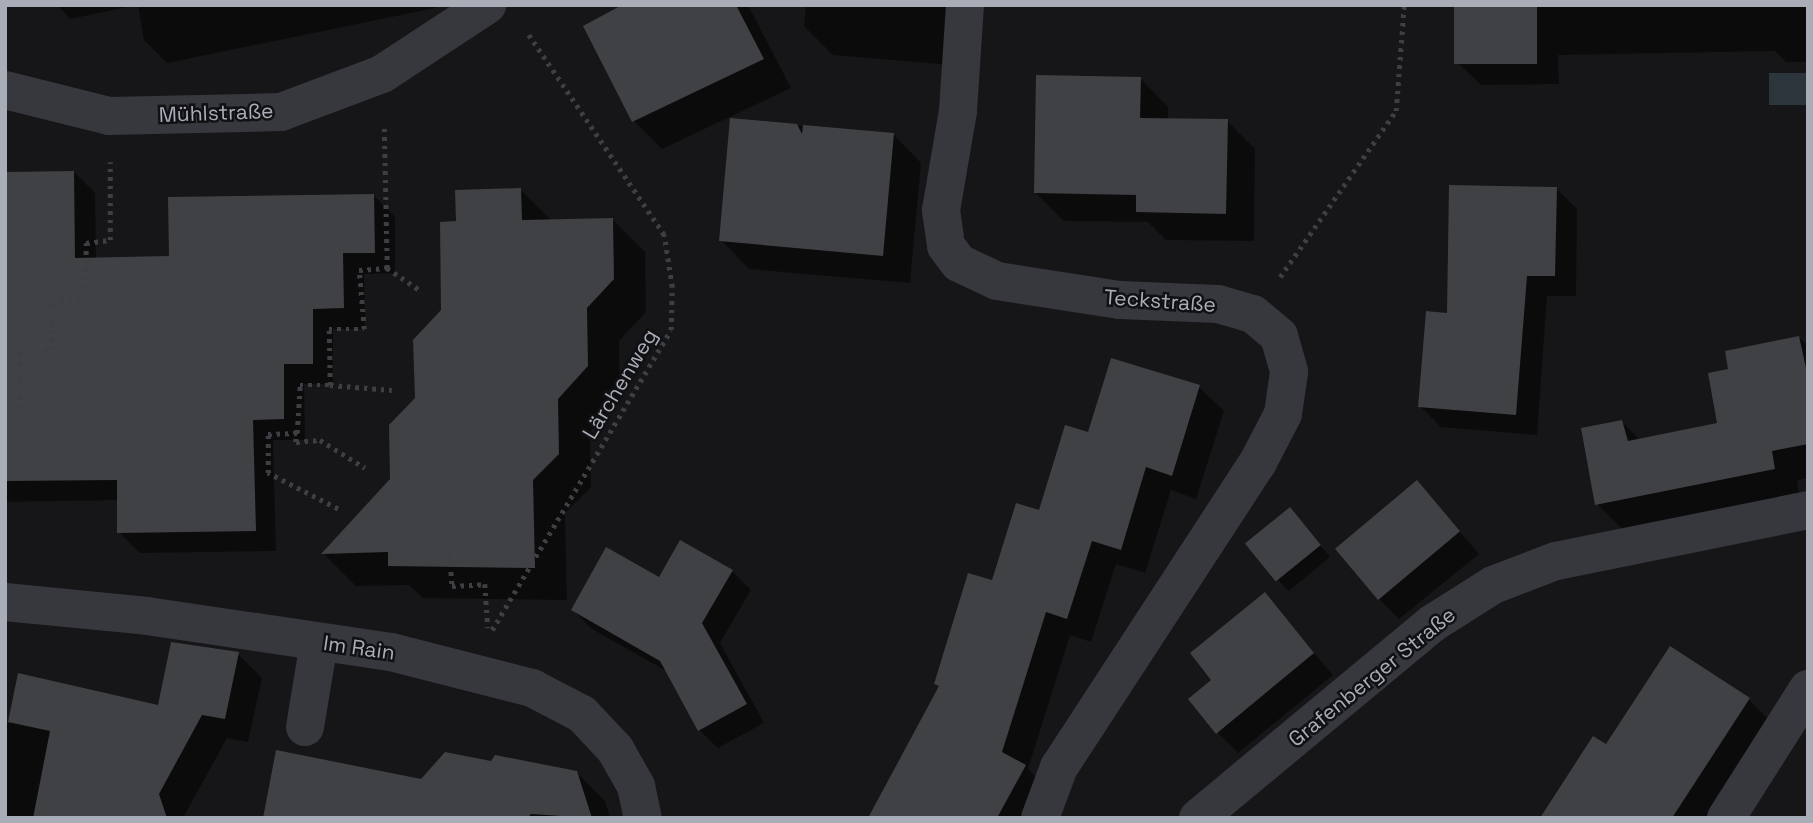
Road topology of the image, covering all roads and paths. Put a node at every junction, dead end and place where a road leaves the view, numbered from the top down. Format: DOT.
graph roads {
  1 [pos="487,5"];
  2 [pos="965,5"];
  3 [pos="1404,5"];
  4 [pos="524,28"];
  5 [pos="382,74"];
  6 [pos="5,90"];
  7 [pos="109,116"];
  8 [pos="387,268"];
  9 [pos="1273,286"];
  10 [pos="421,290"];
  11 [pos="330,385"];
  12 [pos="392,390"];
  13 [pos="5,410"];
  14 [pos="298,426"];
  15 [pos="365,468"];
  16 [pos="338,509"];
  17 [pos="1808,510"];
  18 [pos="450,555"];
  19 [pos="5,602"];
  20 [pos="318,642"];
  21 [pos="1808,689"];
  22 [pos="305,727"];
  23 [pos="1737,814"];
  24 [pos="643,818"];
  25 [pos="1040,818"];
  26 [pos="1198,818"];
  1 -- 5 [label="street, Mühlstraße"];
  2 -- 25 [label="street, Teckstraße"];
  3 -- 9 [label="path"];
  4 -- 18 [label="path, Lärchenweg"];
  5 -- 7 [label="street, Mühlstraße"];
  5 -- 8 [label="path"];
  6 -- 7 [label="street, Mühlstraße"];
  7 -- 13 [label="path"];
  8 -- 10 [label="path"];
  8 -- 11 [label="path"];
  11 -- 12 [label="path"];
  11 -- 14 [label="path"];
  14 -- 15 [label="path"];
  14 -- 16 [label="path"];
  17 -- 26 [label="street, Grafenberger Straße"];
  19 -- 20 [label="street, Im Rain"];
  20 -- 22 [label="street"];
  20 -- 24 [label="street, Im Rain"];
  21 -- 23 [label="street"];
}
